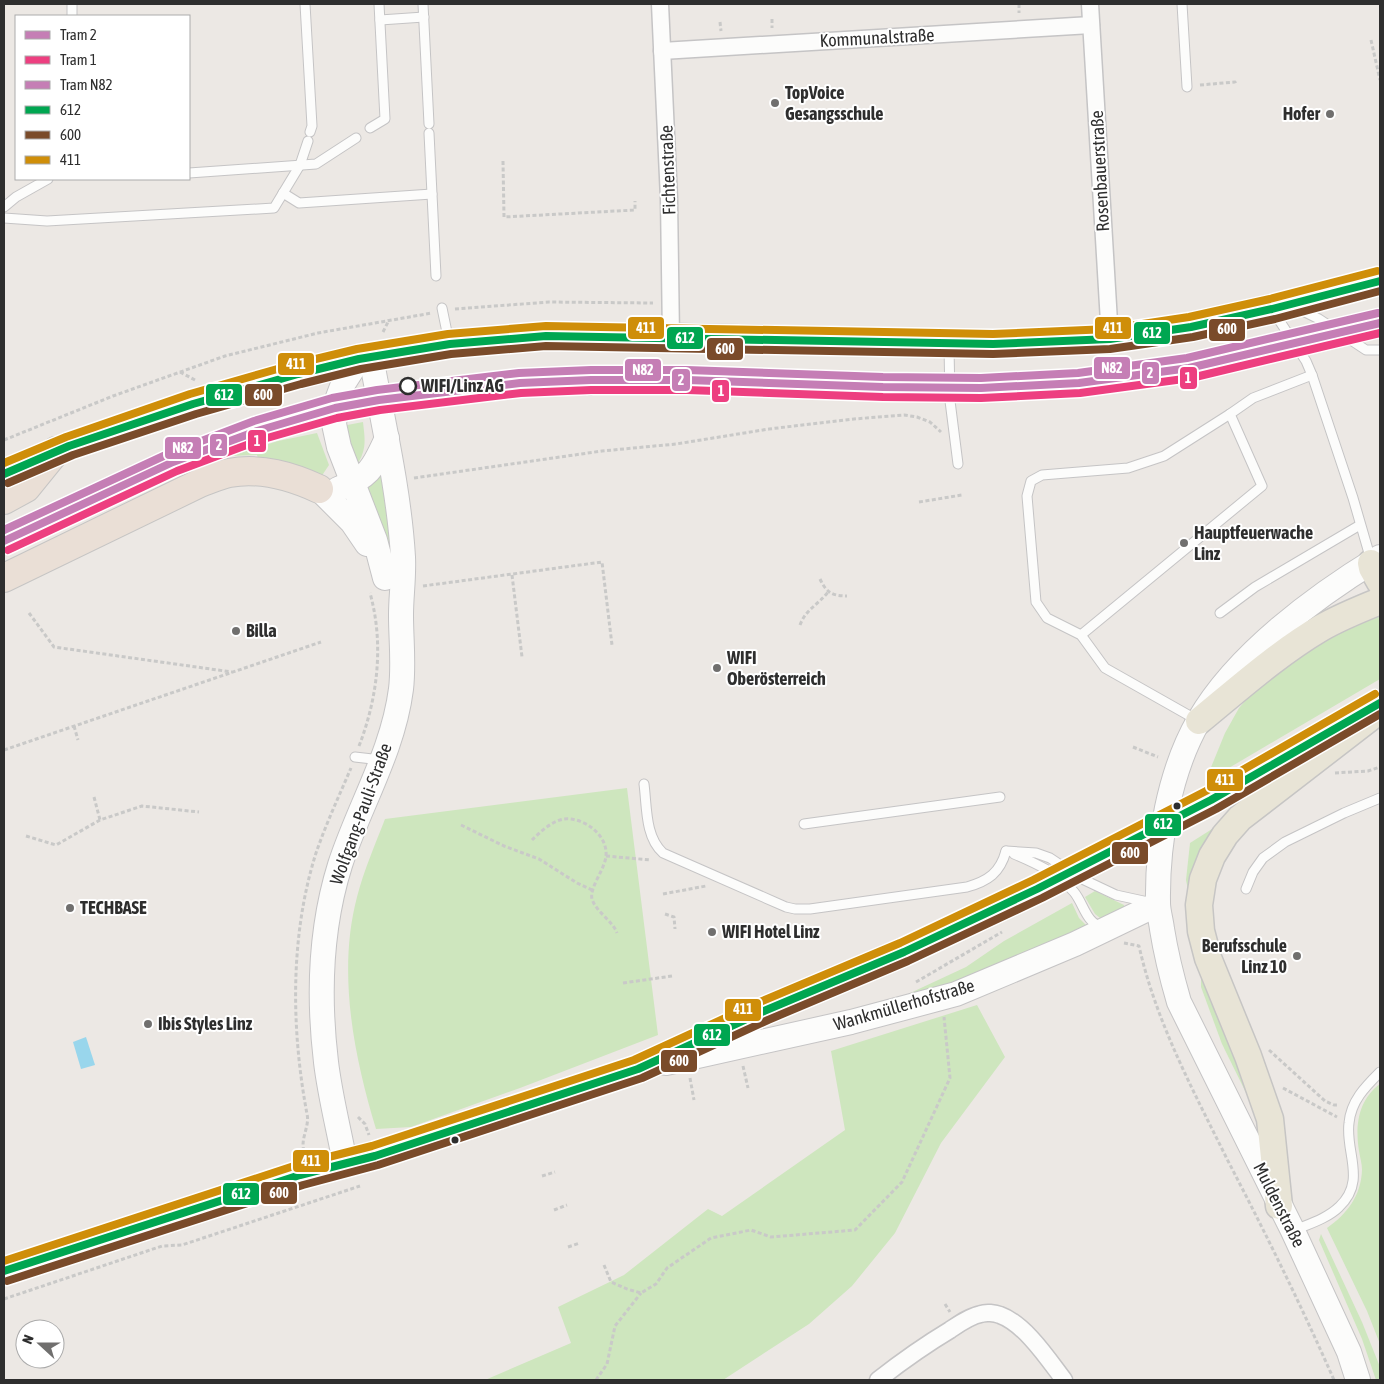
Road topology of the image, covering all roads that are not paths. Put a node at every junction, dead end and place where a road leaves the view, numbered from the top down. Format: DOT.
graph roads {
  1 [pos="305,4"];
  2 [pos="379,4"];
  3 [pos="423,4"];
  4 [pos="660,4"];
  5 [pos="1090,4"];
  6 [pos="1182,4"];
  7 [pos="424,17"];
  8 [pos="380,20"];
  9 [pos="1091,25"];
  10 [pos="662,51"];
  11 [pos="1187,86"];
  12 [pos="370,128"];
  13 [pos="356,138"];
  14 [pos="193,162"];
  15 [pos="300,165"];
  16 [pos="191,173"];
  17 [pos="46,180"];
  18 [pos="283,193"];
  19 [pos="432,194"];
  20 [pos="4,207"];
  21 [pos="4,218"];
  22 [pos="436,276"];
  23 [pos="1380,281"];
  24 [pos="1281,307"];
  25 [pos="442,308"];
  26 [pos="671,337"];
  27 [pos="1110,339"];
  28 [pos="949,343"];
  29 [pos="450,344"];
  30 [pos="1380,350"];
  31 [pos="365,358"];
  32 [pos="1312,375"];
  33 [pos="1230,414"];
  34 [pos="387,438"];
  35 [pos="56,451"];
  36 [pos="958,464"];
  37 [pos="4,474"];
  38 [pos="353,483"];
  39 [pos="319,489"];
  40 [pos="4,500"];
  41 [pos="1360,525"];
  42 [pos="1377,568"];
  43 [pos="4,578"];
  44 [pos="377,585"];
  45 [pos="1380,601"];
  46 [pos="401,613"];
  47 [pos="1220,613"];
  48 [pos="1081,635"];
  49 [pos="1380,703"];
  50 [pos="1380,710"];
  51 [pos="1199,721"];
  52 [pos="355,757"];
  53 [pos="382,760"];
  54 [pos="644,784"];
  55 [pos="1000,797"];
  56 [pos="1380,798"];
  57 [pos="804,824"];
  58 [pos="1006,851"];
  59 [pos="1246,889"];
  60 [pos="1158,904"];
  61 [pos="1111,928"];
  62 [pos="638,1069"];
  63 [pos="1380,1072"];
  64 [pos="345,1163"];
  65 [pos="1279,1206"];
  66 [pos="1293,1231"];
  67 [pos="4,1272"];
  68 [pos="878,1380"];
  69 [pos="1064,1380"];
  70 [pos="1358,1380"];
  1 -- 15 [label="lane"];
  2 -- 8 [label="lane"];
  3 -- 7 [label="lane"];
  4 -- 10 [label="street, Fichtenstraße"];
  5 -- 9 [label="street, Rosenbauerstraße"];
  6 -- 11 [label="lane"];
  7 -- 8 [label="lane"];
  7 -- 19 [label="lane"];
  8 -- 12 [label="lane"];
  9 -- 10 [label="street, Kommunalstraße"];
  9 -- 27 [label="street, Rosenbauerstraße"];
  10 -- 26 [label="street, Fichtenstraße"];
  13 -- 15 [label="lane"];
  14 -- 16 [label="lane"];
  15 -- 16 [label="lane"];
  15 -- 18 [label="lane"];
  17 -- 20 [label="lane"];
  18 -- 19 [label="lane"];
  18 -- 21 [label="lane"];
  19 -- 22 [label="lane"];
  23 -- 24 [label="main road"];
  24 -- 27 [label="main road"];
  24 -- 30 [label="lane"];
  24 -- 32 [label="lane"];
  25 -- 29 [label="lane"];
  26 -- 28 [label="main road"];
  26 -- 29 [label="main road"];
  27 -- 28 [label="main road"];
  28 -- 36 [label="lane"];
  29 -- 31 [label="main road"];
  31 -- 34 [label="main road, Wolfgang-Pauli-Straße"];
  31 -- 35 [label="main road"];
  31 -- 38 [label="main road, Wolfgang-Pauli-Straße"];
  32 -- 33 [label="lane"];
  32 -- 41 [label="lane"];
  33 -- 48 [label="lane"];
  33 -- 48 [label="lane"];
  34 -- 38 [label="main road"];
  34 -- 46 [label="main road, Wolfgang-Pauli-Straße"];
  35 -- 37 [label="main road"];
  35 -- 40 [label="highway"];
  38 -- 39 [label="main road"];
  38 -- 44 [label="main road, Wolfgang-Pauli-Straße"];
  39 -- 43 [label="highway"];
  39 -- 44 [label="main road, Wolfgang-Pauli-Straße"];
  41 -- 42 [label="lane"];
  41 -- 47 [label="lane"];
  42 -- 51 [label="main road, Muldenstraße"];
  44 -- 46 [label="main road, Wolfgang-Pauli-Straße"];
  45 -- 51 [label="main road"];
  46 -- 53 [label="main road, Wolfgang-Pauli-Straße"];
  48 -- 51 [label="lane"];
  49 -- 62 [label="main road, Wankmüllerhofstraße, bridge"];
  50 -- 65 [label="main road"];
  51 -- 60 [label="main road, Muldenstraße"];
  52 -- 53 [label="lane"];
  53 -- 64 [label="main road, Wolfgang-Pauli-Straße"];
  54 -- 58 [label="lane"];
  55 -- 57 [label="lane"];
  56 -- 59 [label="lane"];
  58 -- 60 [label="lane"];
  58 -- 61 [label="lane"];
  60 -- 61 [label="main road, Wankmüllerhofstraße"];
  60 -- 65 [label="main road, Muldenstraße"];
  61 -- 62 [label="main road, Wankmüllerhofstraße"];
  62 -- 64 [label="main road, Wankmüllerhofstraße"];
  63 -- 66 [label="lane"];
  64 -- 67 [label="main road, Wankmüllerhofstraße"];
  65 -- 66 [label="main road, Muldenstraße"];
  66 -- 70 [label="main road, Muldenstraße"];
  68 -- 69 [label="street"];
}
